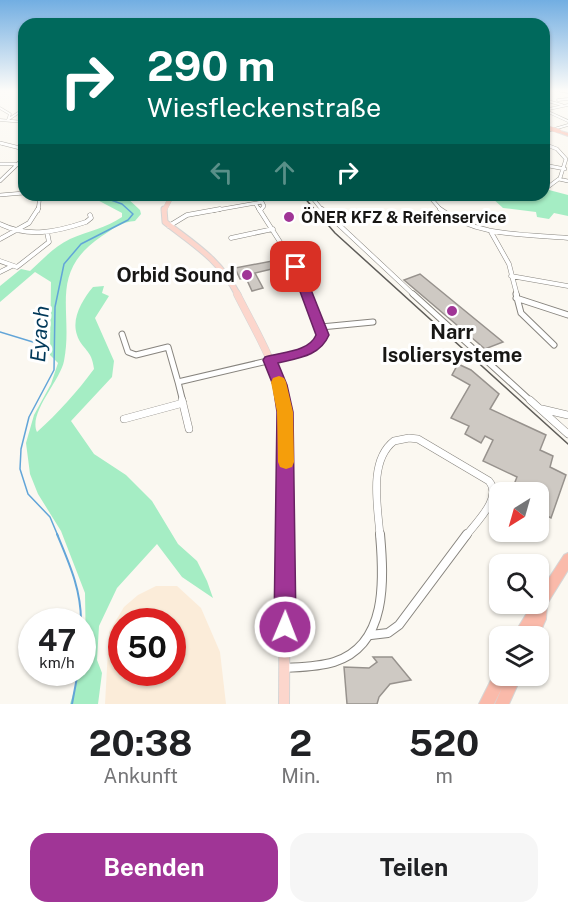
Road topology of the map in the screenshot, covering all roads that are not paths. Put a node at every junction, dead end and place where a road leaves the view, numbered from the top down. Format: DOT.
graph roads {
  1 [pos="568,123"];
  2 [pos="550,128"];
  3 [pos="550,130"];
  4 [pos="568,135"];
  5 [pos="0,143"];
  6 [pos="550,147"];
  7 [pos="18,148"];
  8 [pos="0,164"];
  9 [pos="16,164"];
  10 [pos="550,166"];
  11 [pos="565,169"];
  12 [pos="559,179"];
  13 [pos="0,180"];
  14 [pos="568,181"];
  15 [pos="550,186"];
  16 [pos="18,194"];
  17 [pos="0,195"];
  18 [pos="40,201"];
  19 [pos="169,201"];
  20 [pos="315,201"];
  21 [pos="433,201"];
  22 [pos="255,203"];
  23 [pos="90,215"];
  24 [pos="0,224"];
  25 [pos="169,226"];
  26 [pos="273,229"];
  27 [pos="14,232"];
  28 [pos="47,232"];
  29 [pos="490,232"];
  30 [pos="231,238"];
  31 [pos="568,238"];
  32 [pos="0,239"];
  33 [pos="0,261"];
  34 [pos="12,266"];
  35 [pos="0,272"];
  36 [pos="511,276"];
  37 [pos="568,286"];
  38 [pos="516,298"];
  39 [pos="568,315"];
  40 [pos="373,322"];
  41 [pos="321,327"];
  42 [pos="122,334"];
  43 [pos="554,345"];
  44 [pos="270,360"];
  45 [pos="178,382"];
  46 [pos="183,403"];
  47 [pos="542,409"];
  48 [pos="568,415"];
  49 [pos="124,419"];
  50 [pos="558,424"];
  51 [pos="568,426"];
  52 [pos="189,429"];
  53 [pos="568,434"];
  54 [pos="568,560"];
  55 [pos="549,591"];
  56 [pos="370,635"];
  57 [pos="284,668"];
  58 [pos="495,686"];
  59 [pos="510,686"];
  60 [pos="284,704"];
  61 [pos="486,704"];
  62 [pos="502,704"];
  1 -- 2 [label="street"];
  3 -- 4 [label="highway, bridge"];
  5 -- 7 [label="street"];
  6 -- 11 [label="street"];
  8 -- 9 [label="street"];
  9 -- 13 [label="street"];
  10 -- 11 [label="street"];
  11 -- 12 [label="street"];
  12 -- 14 [label="street"];
  12 -- 15 [label="street"];
  16 -- 17 [label="street"];
  18 -- 27 [label="street"];
  19 -- 25 [label="main road"];
  20 -- 47 [label="street"];
  21 -- 29 [label="street"];
  22 -- 25 [label="street"];
  22 -- 26 [label="street"];
  23 -- 28 [label="street"];
  24 -- 27 [label="street"];
  25 -- 44 [label="main road"];
  26 -- 30 [label="street"];
  26 -- 41 [label="street"];
  27 -- 28 [label="street"];
  27 -- 32 [label="street"];
  28 -- 34 [label="street"];
  29 -- 31 [label="street"];
  29 -- 36 [label="street"];
  33 -- 34 [label="street"];
  34 -- 35 [label="street"];
  36 -- 37 [label="street"];
  36 -- 38 [label="street"];
  38 -- 39 [label="street"];
  38 -- 43 [label="street"];
  40 -- 41 [label="street"];
  41 -- 44 [label="street"];
  42 -- 45 [label="street"];
  44 -- 45 [label="street"];
  44 -- 57 [label="main road"];
  45 -- 46 [label="street"];
  46 -- 49 [label="street"];
  46 -- 52 [label="street"];
  47 -- 48 [label="street"];
  47 -- 50 [label="street"];
  50 -- 51 [label="street"];
  50 -- 53 [label="street"];
  54 -- 55 [label="highway"];
  56 -- 56 [label="street"];
  56 -- 57 [label="street"];
  57 -- 60 [label="main road"];
  58 -- 61 [label="highway"];
  59 -- 62 [label="highway"];
}
